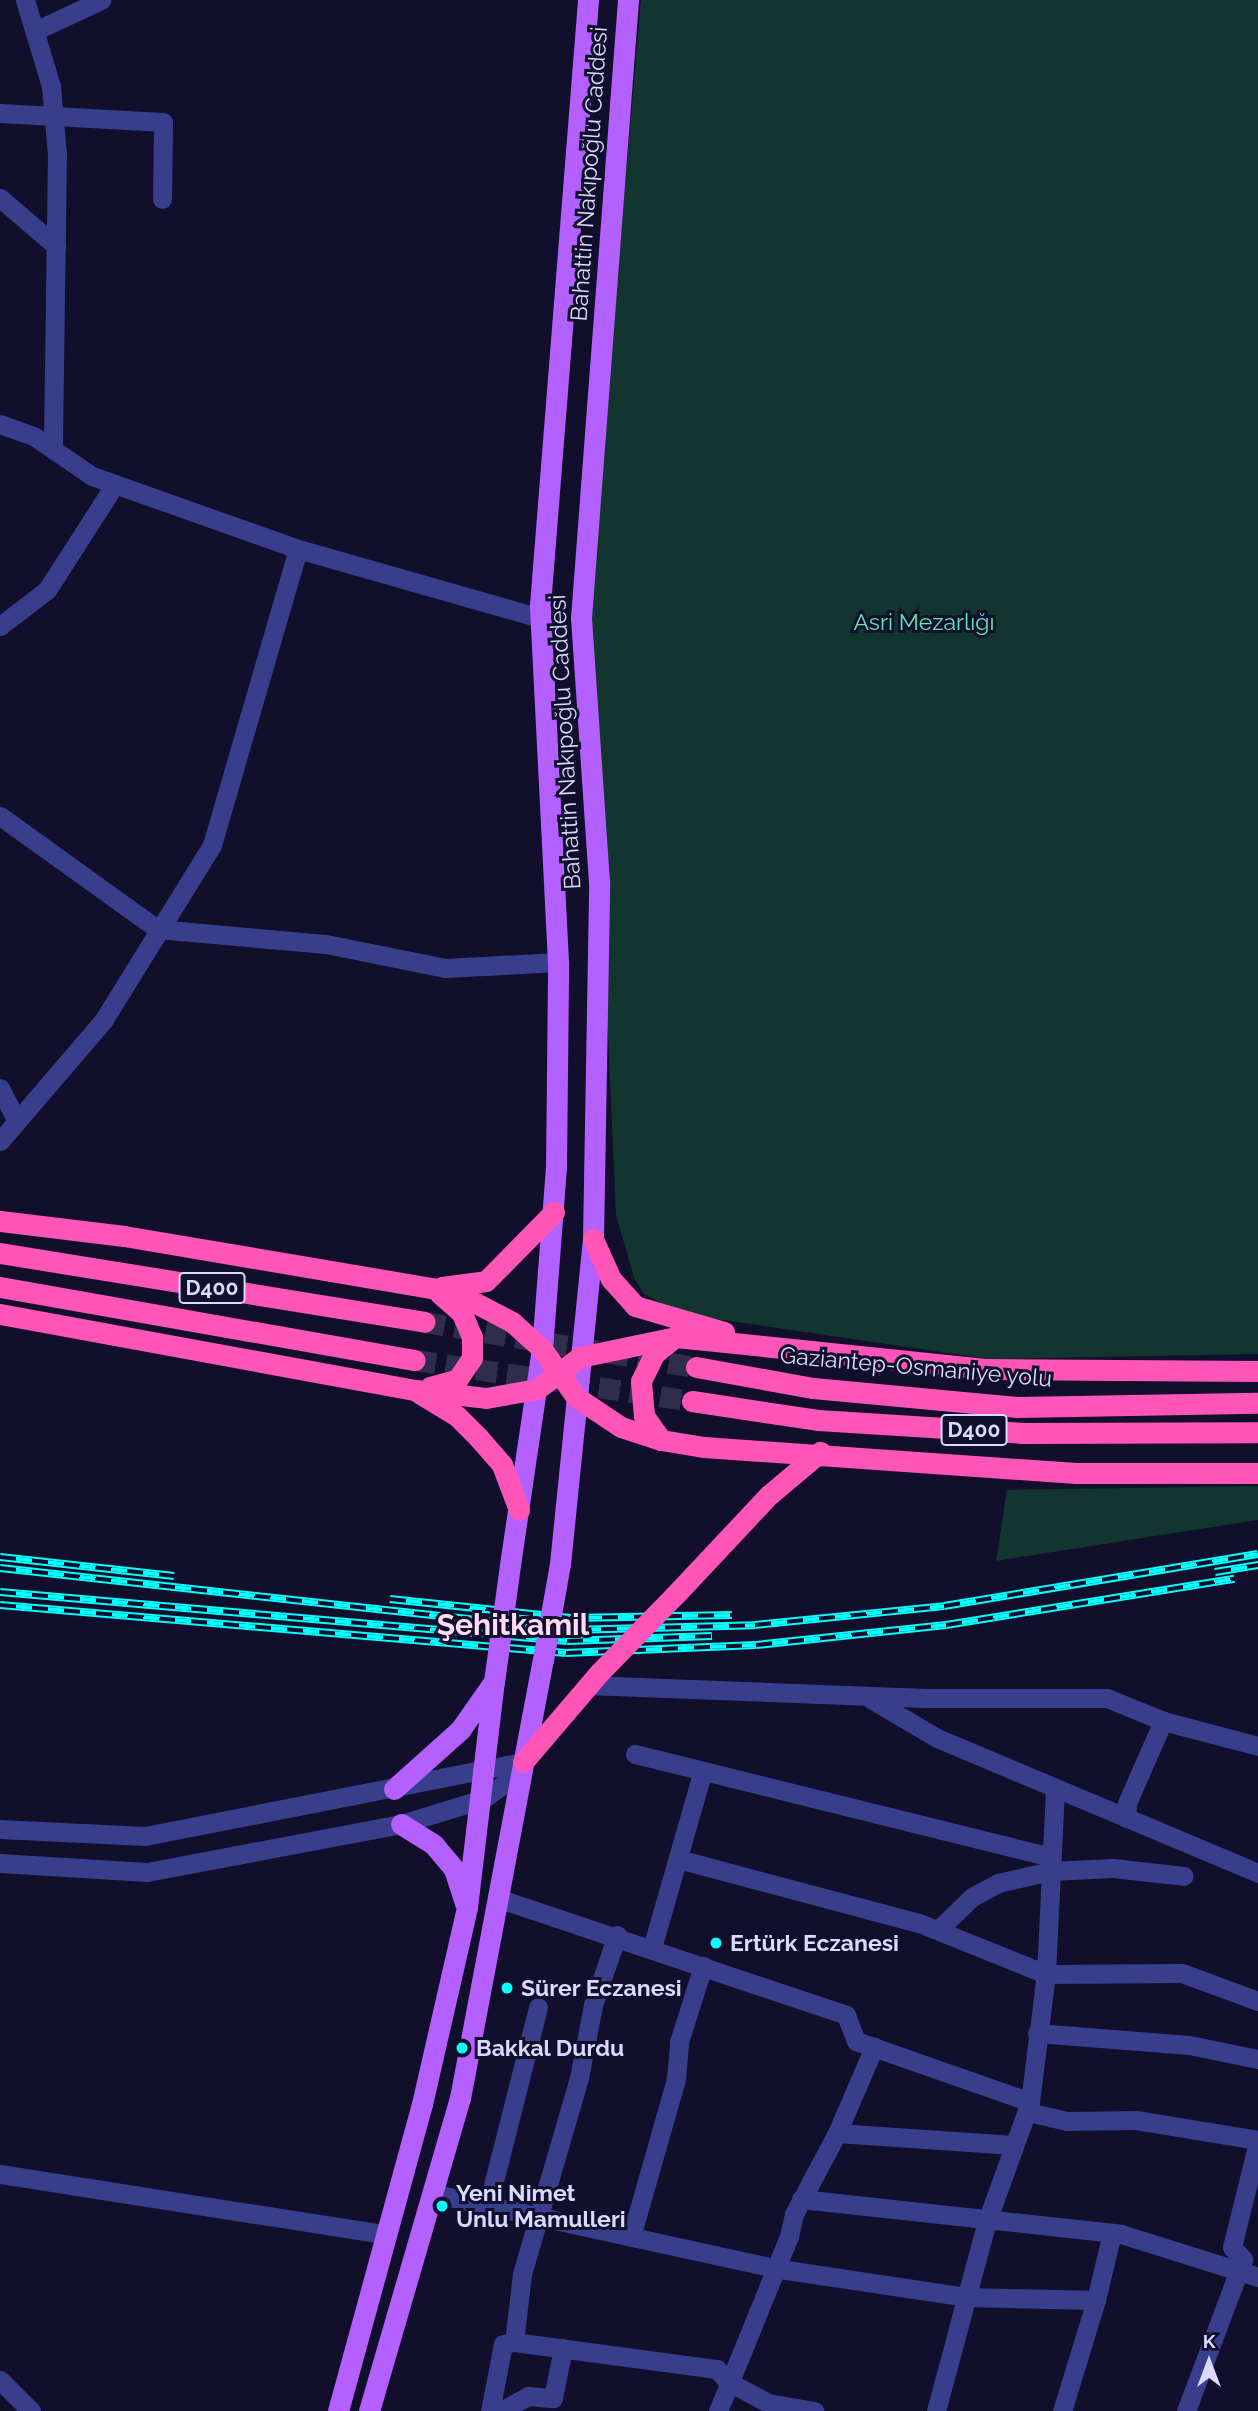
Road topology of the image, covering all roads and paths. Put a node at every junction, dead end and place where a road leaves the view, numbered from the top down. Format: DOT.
graph roads {
  1 [pos="25,0"];
  2 [pos="101,0"];
  3 [pos="588,0"];
  4 [pos="628,0"];
  5 [pos="37,30"];
  6 [pos="0,113"];
  7 [pos="54,117"];
  8 [pos="0,198"];
  9 [pos="162,199"];
  10 [pos="56,246"];
  11 [pos="0,424"];
  12 [pos="53,449"];
  13 [pos="115,484"];
  14 [pos="298,549"];
  15 [pos="541,618"];
  16 [pos="0,626"];
  17 [pos="0,816"];
  18 [pos="157,929"];
  19 [pos="558,962"];
  20 [pos="0,1088"];
  21 [pos="17,1121"];
  22 [pos="0,1140"];
  23 [pos="554,1212"];
  24 [pos="0,1221"];
  25 [pos="593,1239"];
  26 [pos="0,1253"];
  27 [pos="0,1287"];
  28 [pos="432,1288"];
  29 [pos="0,1314"];
  30 [pos="424,1322"];
  31 [pos="676,1336"];
  32 [pos="763,1344"];
  33 [pos="542,1349"];
  34 [pos="580,1357"];
  35 [pos="415,1360"];
  36 [pos="696,1367"];
  37 [pos="1258,1371"];
  38 [pos="560,1373"];
  39 [pos="537,1389"];
  40 [pos="415,1390"];
  41 [pos="576,1397"];
  42 [pos="692,1401"];
  43 [pos="1258,1402"];
  44 [pos="1258,1432"];
  45 [pos="661,1440"];
  46 [pos="820,1452"];
  47 [pos="1258,1473"];
  48 [pos="519,1510"];
  49 [pos="594,1678"];
  50 [pos="494,1682"];
  51 [pos="867,1697"];
  52 [pos="1163,1721"];
  53 [pos="1258,1746"];
  54 [pos="635,1754"];
  55 [pos="523,1762"];
  56 [pos="484,1771"];
  57 [pos="702,1774"];
  58 [pos="394,1789"];
  59 [pos="1055,1789"];
  60 [pos="483,1799"];
  61 [pos="1126,1818"];
  62 [pos="401,1824"];
  63 [pos="0,1829"];
  64 [pos="678,1859"];
  65 [pos="0,1863"];
  66 [pos="1051,1864"];
  67 [pos="1258,1872"];
  68 [pos="1184,1876"];
  69 [pos="497,1898"];
  70 [pos="467,1907"];
  71 [pos="938,1930"];
  72 [pos="617,1936"];
  73 [pos="652,1948"];
  74 [pos="703,1966"];
  75 [pos="1046,1974"];
  76 [pos="1258,2001"];
  77 [pos="538,2007"];
  78 [pos="1037,2033"];
  79 [pos="874,2047"];
  80 [pos="1258,2059"];
  81 [pos="1029,2107"];
  82 [pos="837,2133"];
  83 [pos="1258,2141"];
  84 [pos="1013,2146"];
  85 [pos="0,2174"];
  86 [pos="435,2194"];
  87 [pos="801,2199"];
  88 [pos="488,2205"];
  89 [pos="537,2217"];
  90 [pos="987,2221"];
  91 [pos="1112,2233"];
  92 [pos="384,2234"];
  93 [pos="631,2237"];
  94 [pos="773,2268"];
  95 [pos="1239,2271"];
  96 [pos="1258,2277"];
  97 [pos="966,2297"];
  98 [pos="1096,2300"];
  99 [pos="514,2342"];
  100 [pos="563,2348"];
  101 [pos="0,2380"];
  102 [pos="727,2381"];
  103 [pos="31,2411"];
  104 [pos="338,2411"];
  105 [pos="369,2411"];
  106 [pos="490,2411"];
  107 [pos="501,2411"];
  108 [pos="718,2411"];
  109 [pos="814,2411"];
  110 [pos="936,2411"];
  111 [pos="1062,2411"];
  112 [pos="1186,2411"];
  1 -- 5 [label="street"];
  2 -- 5 [label="street"];
  3 -- 15 [label="main road, Bahattin Nakıpoğlu Caddesi"];
  4 -- 25 [label="main road, Bahattin Nakıpoğlu Caddesi"];
  5 -- 7 [label="street"];
  6 -- 7 [label="street"];
  7 -- 9 [label="street"];
  7 -- 10 [label="street"];
  8 -- 10 [label="street"];
  10 -- 12 [label="street"];
  11 -- 12 [label="street"];
  12 -- 13 [label="street"];
  13 -- 14 [label="street"];
  13 -- 16 [label="street"];
  14 -- 15 [label="street"];
  14 -- 18 [label="street"];
  15 -- 19 [label="main road, Bahattin Nakıpoğlu Caddesi"];
  17 -- 18 [label="street"];
  18 -- 19 [label="street"];
  18 -- 21 [label="street"];
  19 -- 23 [label="main road, Bahattin Nakıpoğlu Caddesi"];
  20 -- 21 [label="street"];
  21 -- 22 [label="street"];
  23 -- 28 [label="highway"];
  23 -- 33 [label="main road, Bahattin Nakıpoğlu Caddesi"];
  24 -- 28 [label="highway"];
  25 -- 32 [label="highway"];
  25 -- 34 [label="main road, Bahattin Nakıpoğlu Caddesi"];
  26 -- 30 [label="highway, D400"];
  27 -- 35 [label="highway, D400"];
  28 -- 33 [label="highway"];
  28 -- 40 [label="highway"];
  29 -- 40 [label="highway"];
  31 -- 32 [label="highway"];
  31 -- 34 [label="highway"];
  31 -- 45 [label="highway"];
  32 -- 37 [label="highway"];
  33 -- 38 [label="highway"];
  33 -- 39 [label="main road, Bahattin Nakıpoğlu Caddesi"];
  34 -- 38 [label="highway"];
  34 -- 41 [label="main road, Bahattin Nakıpoğlu Caddesi"];
  36 -- 43 [label="highway, Gaziantep-Osmaniye yolu / D400"];
  38 -- 39 [label="highway"];
  38 -- 41 [label="highway"];
  39 -- 40 [label="highway"];
  39 -- 48 [label="main road, Bahattin Nakıpoğlu Caddesi"];
  40 -- 48 [label="highway"];
  41 -- 45 [label="highway"];
  41 -- 55 [label="main road, Bahattin Nakıpoğlu Caddesi, bridge"];
  42 -- 44 [label="highway, D400"];
  45 -- 46 [label="highway"];
  46 -- 47 [label="highway"];
  46 -- 49 [label="highway, bridge"];
  48 -- 50 [label="main road, Bahattin Nakıpoğlu Caddesi, bridge"];
  49 -- 51 [label="street"];
  49 -- 55 [label="highway"];
  50 -- 56 [label="main road, Bahattin Nakıpoğlu Caddesi"];
  50 -- 58 [label="main road"];
  51 -- 52 [label="street"];
  51 -- 59 [label="street"];
  52 -- 53 [label="street"];
  52 -- 61 [label="street"];
  54 -- 57 [label="street"];
  55 -- 56 [label="street"];
  55 -- 60 [label="street"];
  55 -- 69 [label="main road, Bahattin Nakıpoğlu Caddesi"];
  56 -- 58 [label="street"];
  56 -- 60 [label="main road, Bahattin Nakıpoğlu Caddesi"];
  57 -- 64 [label="street"];
  57 -- 66 [label="street"];
  58 -- 63 [label="street"];
  59 -- 61 [label="street"];
  59 -- 66 [label="street"];
  60 -- 62 [label="street"];
  60 -- 70 [label="main road, Bahattin Nakıpoğlu Caddesi"];
  61 -- 67 [label="street"];
  62 -- 65 [label="street"];
  62 -- 70 [label="main road"];
  64 -- 71 [label="street"];
  64 -- 73 [label="street"];
  66 -- 68 [label="street"];
  66 -- 71 [label="street"];
  66 -- 75 [label="street"];
  69 -- 72 [label="street"];
  69 -- 86 [label="main road, Bahattin Nakıpoğlu Caddesi"];
  70 -- 92 [label="main road, Bahattin Nakıpoğlu Caddesi"];
  71 -- 75 [label="street"];
  72 -- 73 [label="street"];
  72 -- 89 [label="street"];
  73 -- 74 [label="street"];
  74 -- 79 [label="street"];
  74 -- 93 [label="street"];
  75 -- 76 [label="street"];
  75 -- 78 [label="street"];
  77 -- 88 [label="street"];
  78 -- 80 [label="street"];
  78 -- 81 [label="street"];
  79 -- 81 [label="street"];
  79 -- 82 [label="street"];
  81 -- 83 [label="street"];
  81 -- 84 [label="street"];
  82 -- 84 [label="street"];
  82 -- 87 [label="street"];
  83 -- 95 [label="street"];
  84 -- 90 [label="street"];
  85 -- 92 [label="street"];
  86 -- 88 [label="street"];
  86 -- 105 [label="main road, Bahattin Nakıpoğlu Caddesi"];
  87 -- 90 [label="street"];
  87 -- 94 [label="street"];
  88 -- 89 [label="street"];
  89 -- 93 [label="street"];
  89 -- 99 [label="street"];
  90 -- 91 [label="street"];
  90 -- 97 [label="street"];
  91 -- 95 [label="street"];
  91 -- 98 [label="street"];
  92 -- 104 [label="main road, Bahattin Nakıpoğlu Caddesi"];
  93 -- 94 [label="street"];
  94 -- 97 [label="street"];
  94 -- 102 [label="street"];
  95 -- 96 [label="street"];
  95 -- 112 [label="street"];
  97 -- 98 [label="street"];
  97 -- 110 [label="street"];
  98 -- 111 [label="street"];
  99 -- 100 [label="street"];
  99 -- 106 [label="street"];
  100 -- 102 [label="street"];
  100 -- 107 [label="street"];
  101 -- 103 [label="street"];
  102 -- 108 [label="street"];
  102 -- 109 [label="street"];
}
